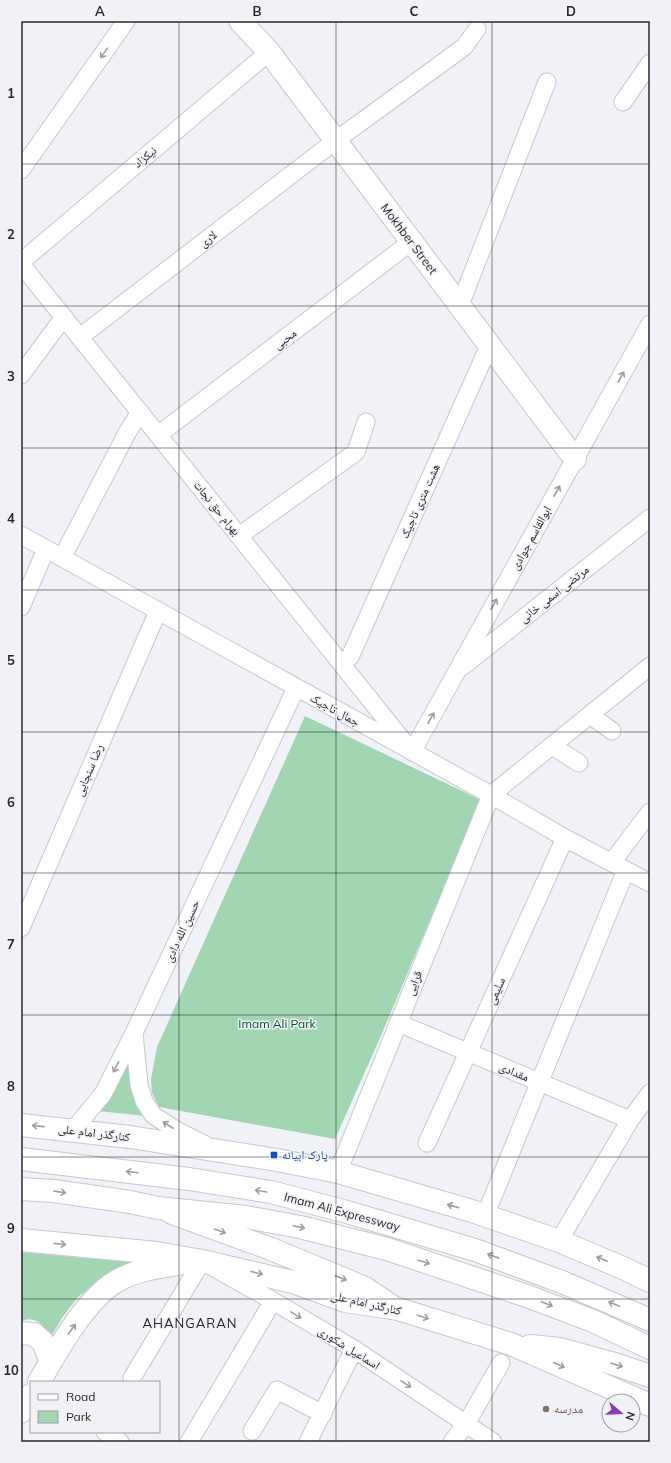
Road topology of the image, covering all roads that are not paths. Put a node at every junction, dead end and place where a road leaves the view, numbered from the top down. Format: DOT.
graph roads {
  1 [pos="126,21"];
  2 [pos="240,21"];
  3 [pos="477,29"];
  4 [pos="269,52"];
  5 [pos="650,63"];
  6 [pos="547,82"];
  7 [pos="623,102"];
  8 [pos="335,141"];
  9 [pos="21,170"];
  10 [pos="411,242"];
  11 [pos="21,263"];
  12 [pos="460,305"];
  13 [pos="64,317"];
  14 [pos="650,324"];
  15 [pos="80,337"];
  16 [pos="489,346"];
  17 [pos="21,375"];
  18 [pos="140,412"];
  19 [pos="366,422"];
  20 [pos="158,435"];
  21 [pos="575,459"];
  22 [pos="650,518"];
  23 [pos="21,535"];
  24 [pos="239,536"];
  25 [pos="46,549"];
  26 [pos="62,558"];
  27 [pos="21,608"];
  28 [pos="158,611"];
  29 [pos="350,657"];
  30 [pos="650,666"];
  31 [pos="457,671"];
  32 [pos="296,688"];
  33 [pos="590,715"];
  34 [pos="612,731"];
  35 [pos="552,746"];
  36 [pos="412,752"];
  37 [pos="579,763"];
  38 [pos="491,795"];
  39 [pos="650,812"];
  40 [pos="565,838"];
  41 [pos="619,866"];
  42 [pos="650,883"];
  43 [pos="21,928"];
  44 [pos="398,1023"];
  45 [pos="134,1032"];
  46 [pos="468,1052"];
  47 [pos="540,1082"];
  48 [pos="650,1093"];
  49 [pos="630,1120"];
  50 [pos="21,1125"];
  51 [pos="74,1130"];
  52 [pos="427,1143"];
  53 [pos="215,1150"];
  54 [pos="21,1158"];
  55 [pos="338,1172"];
  56 [pos="21,1189"];
  57 [pos="158,1208"];
  58 [pos="485,1216"];
  59 [pos="21,1240"];
  60 [pos="559,1241"];
  61 [pos="202,1261"];
  62 [pos="650,1281"];
  63 [pos="273,1301"];
  64 [pos="398,1309"];
  65 [pos="650,1320"];
  66 [pos="21,1333"];
  67 [pos="511,1344"];
  68 [pos="650,1348"];
  69 [pos="354,1349"];
  70 [pos="51,1362"];
  71 [pos="501,1363"];
  72 [pos="650,1376"];
  73 [pos="132,1378"];
  74 [pos="40,1381"];
  75 [pos="30,1397"];
  76 [pos="650,1405"];
  77 [pos="21,1412"];
  78 [pos="323,1414"];
  79 [pos="466,1424"];
  80 [pos="252,1431"];
  81 [pos="106,1433"];
  82 [pos="120,1442"];
  83 [pos="189,1442"];
  84 [pos="308,1442"];
  85 [pos="452,1442"];
  86 [pos="493,1442"];
  1 -- 9 [label="street, one-way"];
  2 -- 4 [label="main road, Mokhber Street"];
  3 -- 8 [label="street, لاری"];
  4 -- 8 [label="main road, Mokhber Street"];
  4 -- 11 [label="street, نیکزاد"];
  5 -- 7 [label="street"];
  6 -- 12 [label="street"];
  8 -- 10 [label="main road, Mokhber Street"];
  8 -- 15 [label="street, لاری"];
  10 -- 12 [label="main road, Mokhber Street"];
  10 -- 20 [label="street, محبی"];
  11 -- 13 [label="street, بهرام حق نجات"];
  12 -- 16 [label="main road, Mokhber Street"];
  13 -- 15 [label="street, بهرام حق نجات"];
  13 -- 17 [label="street"];
  21 -- 14 [label="street, ابوالقاسم جوادی, one-way"];
  15 -- 18 [label="street, بهرام حق نجات"];
  16 -- 21 [label="main road, Mokhber Street"];
  16 -- 29 [label="street, هشت متری تاجیک"];
  18 -- 20 [label="street, بهرام حق نجات"];
  18 -- 26 [label="street"];
  19 -- 24 [label="street"];
  20 -- 24 [label="street, بهرام حق نجات"];
  31 -- 21 [label="street, ابوالقاسم جوادی, one-way"];
  22 -- 31 [label="street, مرتضی اسمی خانی"];
  23 -- 25 [label="street, جمال تاجیک"];
  24 -- 36 [label="street, بهرام حق نجات"];
  25 -- 26 [label="street, جمال تاجیک"];
  25 -- 27 [label="street"];
  26 -- 28 [label="street, جمال تاجیک"];
  28 -- 32 [label="street, جمال تاجیک"];
  28 -- 43 [label="street, رضا سنجایی"];
  30 -- 33 [label="street"];
  36 -- 31 [label="street, ابوالقاسم جوادی, one-way"];
  32 -- 36 [label="street, جمال تاجیک"];
  32 -- 45 [label="street, حسین الله دادی"];
  33 -- 34 [label="street"];
  33 -- 35 [label="street"];
  35 -- 37 [label="street"];
  35 -- 38 [label="street"];
  36 -- 38 [label="street, جمال تاجیک"];
  38 -- 40 [label="street, جمال تاجیک"];
  38 -- 44 [label="street, قرایی"];
  39 -- 41 [label="street"];
  40 -- 41 [label="street, جمال تاجیک"];
  40 -- 46 [label="street, سلیمی"];
  41 -- 42 [label="street, جمال تاجیک"];
  41 -- 47 [label="street"];
  44 -- 46 [label="street, مقدادی"];
  44 -- 55 [label="street, قرایی"];
  45 -- 51 [label="street, حسین الله دادی, one-way"];
  53 -- 45 [label="street, one-way"];
  46 -- 47 [label="street, مقدادی"];
  46 -- 52 [label="street, سلیمی"];
  47 -- 49 [label="street, مقدادی"];
  47 -- 58 [label="street"];
  48 -- 49 [label="street"];
  49 -- 60 [label="street"];
  51 -- 50 [label="main road, کنارگذر امام علی, one-way"];
  51 -- 53 [label="main road, کنارگذر امام علی"];
  53 -- 55 [label="main road, کنارگذر امام علی"];
  65 -- 54 [label="main road, Imam Ali Expressway, one-way"];
  58 -- 55 [label="main road, کنارگذر امام علی, one-way"];
  56 -- 57 [label="main road, Imam Ali Expressway, one-way"];
  57 -- 64 [label="main road, one-way"];
  57 -- 68 [label="main road, Imam Ali Expressway, one-way"];
  58 -- 60 [label="main road, کنارگذر امام علی"];
  59 -- 61 [label="main road, کنارگذر امام علی, one-way"];
  62 -- 60 [label="main road, کنارگذر امام علی, one-way"];
  61 -- 63 [label="street, اسماعیل شکوری"];
  61 -- 64 [label="main road, کنارگذر امام علی, one-way"];
  70 -- 61 [label="main road, one-way"];
  61 -- 73 [label="street"];
  63 -- 69 [label="street, اسماعیل شکوری, one-way"];
  63 -- 83 [label="street"];
  64 -- 67 [label="main road, کنارگذر امام علی, one-way"];
  66 -- 70 [label="main road"];
  67 -- 72 [label="main road, one-way"];
  67 -- 76 [label="main road, کنارگذر امام علی, one-way"];
  69 -- 78 [label="street"];
  69 -- 79 [label="street, اسماعیل شکوری, one-way"];
  70 -- 74 [label="main road"];
  71 -- 79 [label="street"];
  75 -- 77 [label="main road"];
  78 -- 80 [label="street"];
  78 -- 84 [label="street"];
  79 -- 85 [label="street"];
  79 -- 86 [label="street, اسماعیل شکوری"];
  81 -- 82 [label="street"];
}
